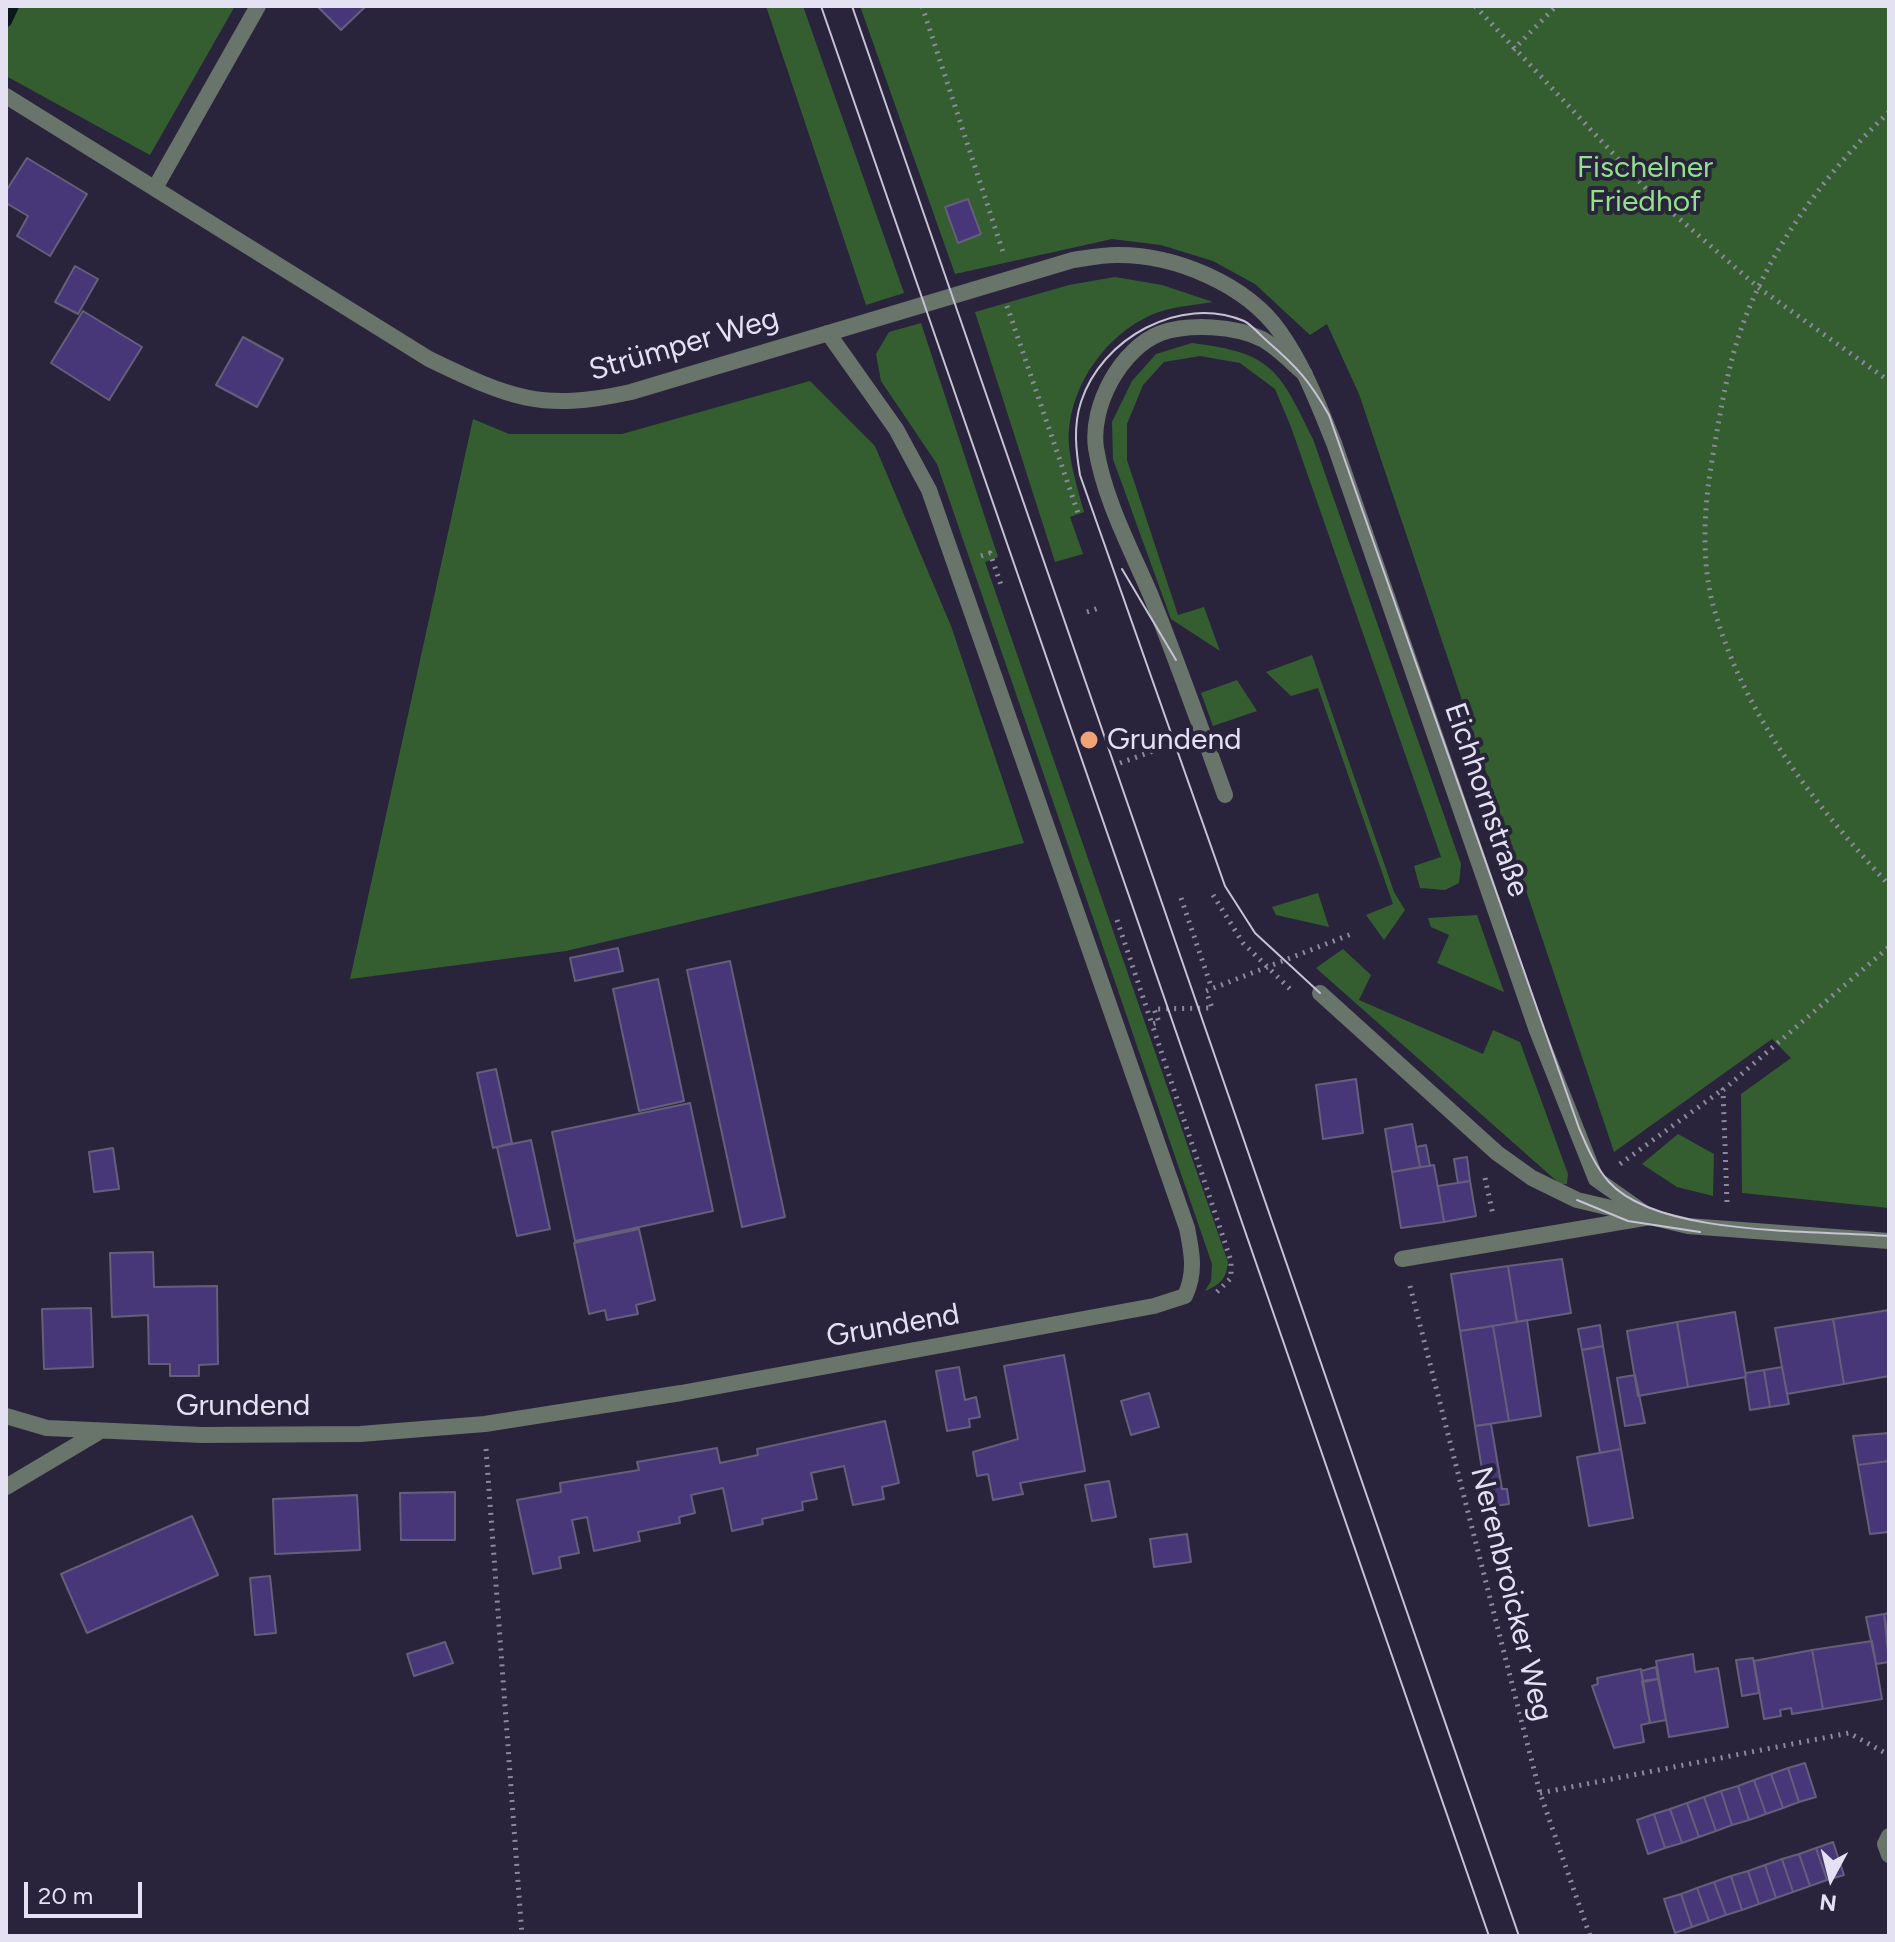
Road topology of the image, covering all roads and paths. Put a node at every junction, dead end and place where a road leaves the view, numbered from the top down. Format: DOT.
graph roads {
  1 [pos="258,6"];
  2 [pos="922,6"];
  3 [pos="1475,6"];
  4 [pos="1556,6"];
  5 [pos="1513,50"];
  6 [pos="6,96"];
  7 [pos="1889,112"];
  8 [pos="155,188"];
  9 [pos="1005,281"];
  10 [pos="1759,288"];
  11 [pos="828,333"];
  12 [pos="1306,375"];
  13 [pos="1889,381"];
  14 [pos="1078,513"];
  15 [pos="1102,607"];
  16 [pos="1087,612"];
  17 [pos="1167,746"];
  18 [pos="1120,763"];
  19 [pos="1225,795"];
  20 [pos="1889,885"];
  21 [pos="1181,898"];
  22 [pos="1117,920"];
  23 [pos="1354,933"];
  24 [pos="1889,947"];
  25 [pos="1212,989"];
  26 [pos="1320,993"];
  27 [pos="1152,1024"];
  28 [pos="1723,1090"];
  29 [pos="1596,1179"];
  30 [pos="1650,1217"];
  31 [pos="1729,1230"];
  32 [pos="1889,1241"];
  33 [pos="1402,1259"];
  34 [pos="1185,1296"];
  35 [pos="6,1416"];
  36 [pos="485,1424"];
  37 [pos="98,1433"];
  38 [pos="6,1487"];
  39 [pos="1889,1755"];
  40 [pos="1540,1793"];
  41 [pos="1889,1836"];
  42 [pos="1889,1855"];
  43 [pos="522,1936"];
  44 [pos="1590,1936"];
  1 -- 8 [label="street"];
  2 -- 9 [label="path"];
  3 -- 5 [label="path"];
  4 -- 5 [label="path"];
  5 -- 10 [label="path"];
  6 -- 8 [label="street, Strümper Weg"];
  7 -- 10 [label="path"];
  8 -- 11 [label="street, Strümper Weg"];
  9 -- 11 [label="street, Strümper Weg"];
  9 -- 12 [label="street, Strümper Weg"];
  9 -- 14 [label="path"];
  10 -- 13 [label="path"];
  10 -- 20 [label="path"];
  11 -- 34 [label="street"];
  12 -- 19 [label="street"];
  12 -- 29 [label="street, Eichhornstraße"];
  15 -- 16 [label="path"];
  17 -- 18 [label="path"];
  21 -- 25 [label="path"];
  22 -- 27 [label="path"];
  23 -- 25 [label="path"];
  24 -- 28 [label="path"];
  25 -- 27 [label="path"];
  26 -- 30 [label="street"];
  27 -- 34 [label="path"];
  28 -- 29 [label="path"];
  28 -- 31 [label="path"];
  29 -- 30 [label="street"];
  30 -- 31 [label="street"];
  30 -- 33 [label="street"];
  31 -- 32 [label="street"];
  33 -- 40 [label="path, Nerenbroicker Weg"];
  34 -- 36 [label="street, Grundend"];
  35 -- 37 [label="street, Grundend"];
  36 -- 37 [label="street, Grundend"];
  36 -- 43 [label="path"];
  37 -- 38 [label="street"];
  39 -- 40 [label="path"];
  40 -- 44 [label="path, Nerenbroicker Weg"];
  41 -- 42 [label="street"];
}
